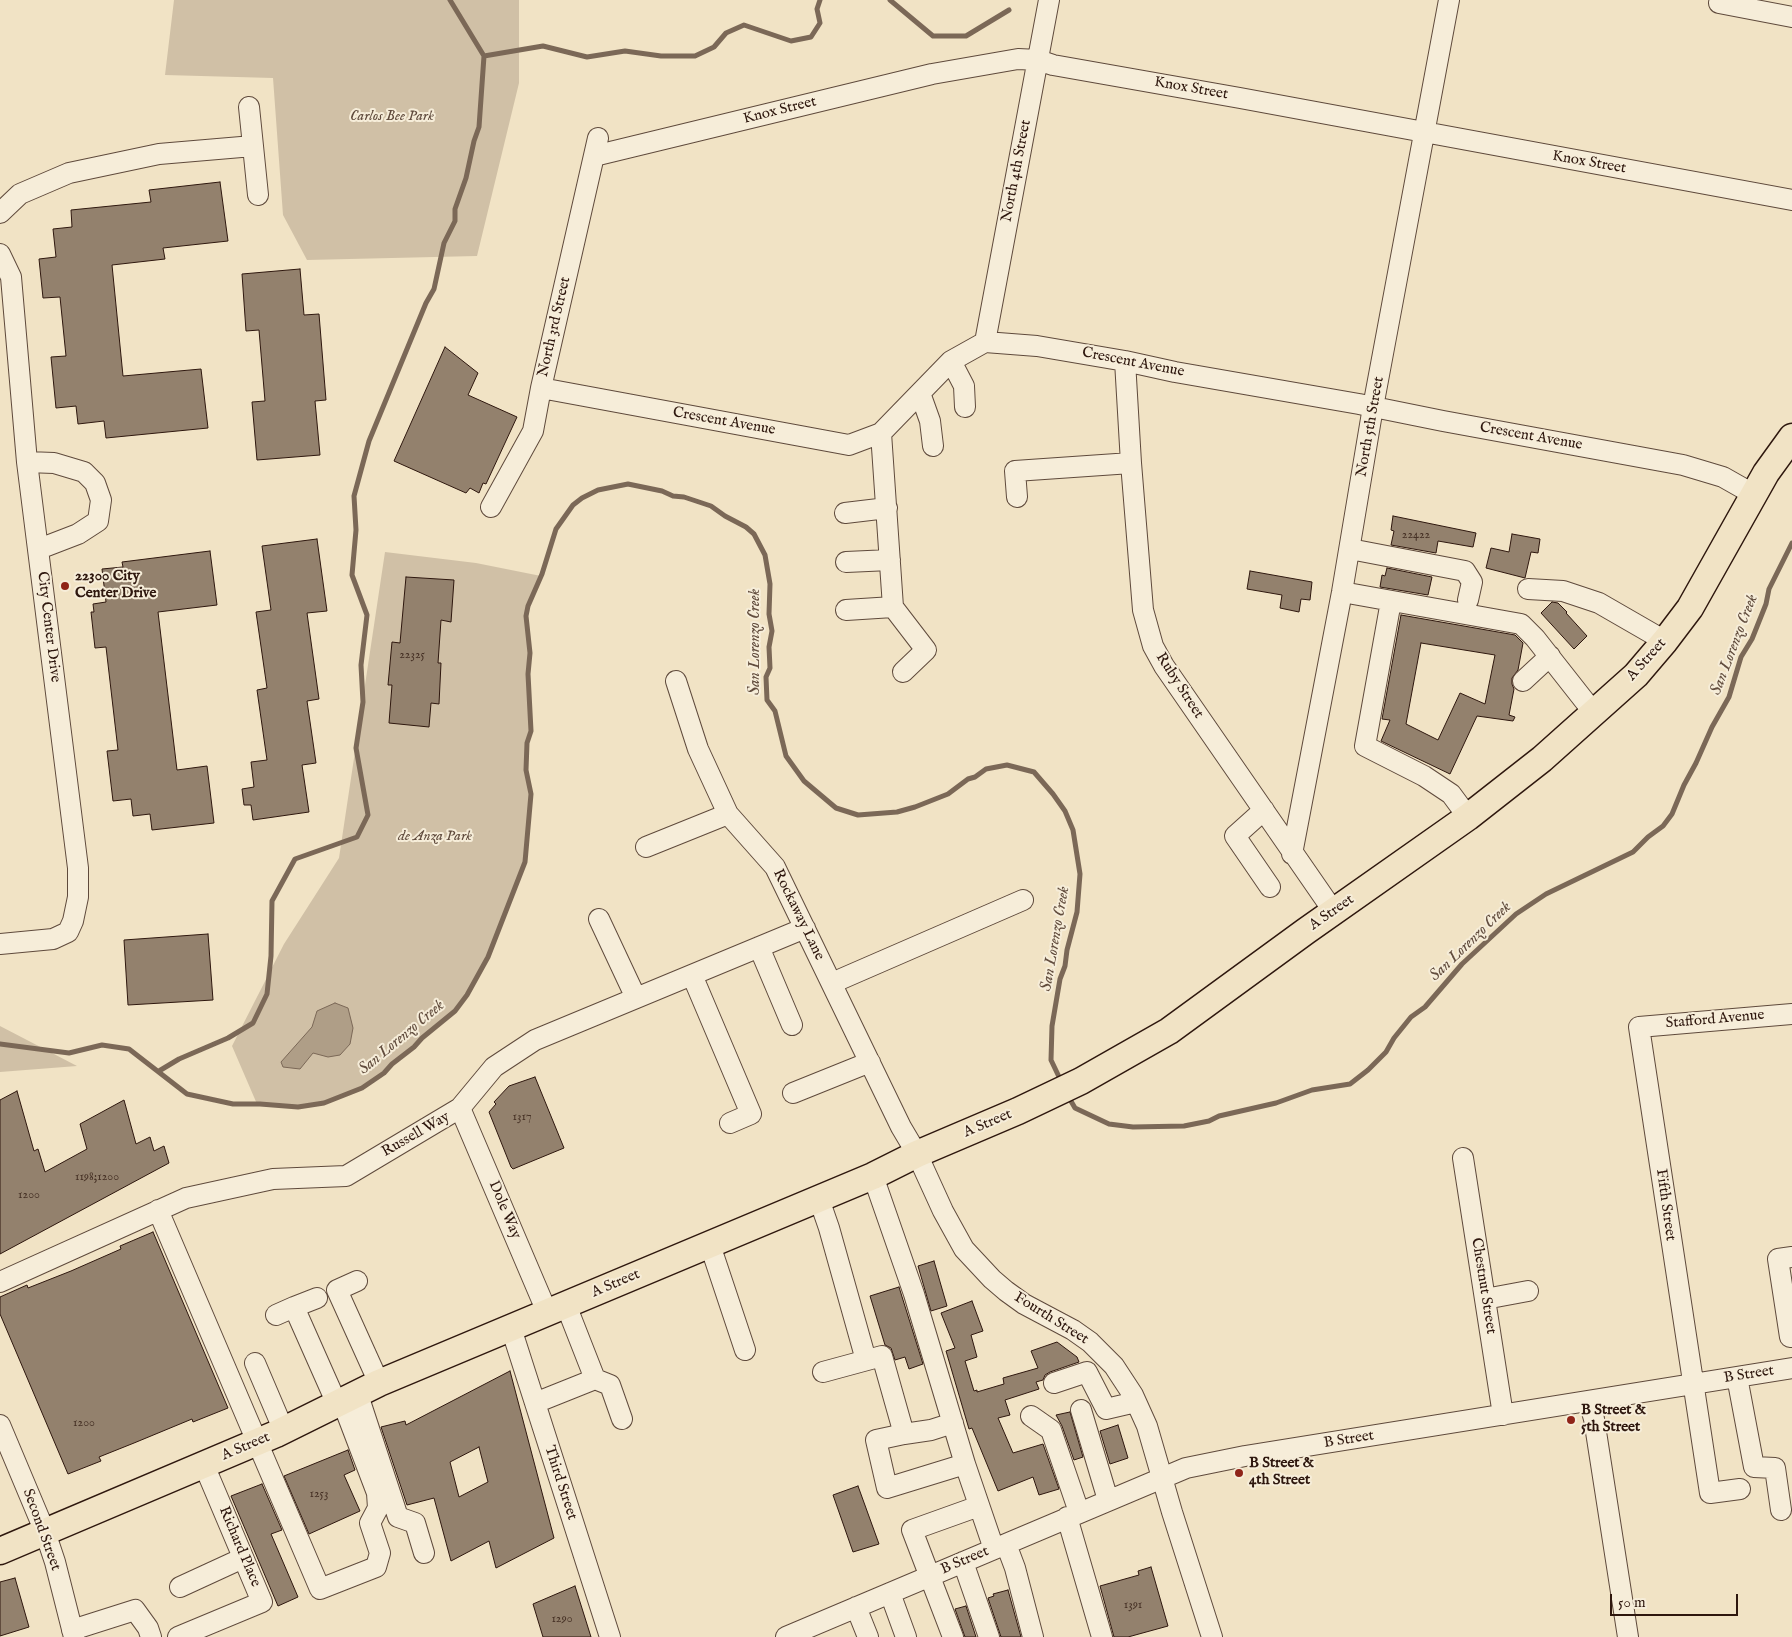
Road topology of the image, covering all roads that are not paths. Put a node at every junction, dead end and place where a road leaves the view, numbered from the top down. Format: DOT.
graph roads {
  1 [pos="1049,0"];
  2 [pos="1449,0"];
  3 [pos="1719,3"];
  4 [pos="1792,16"];
  5 [pos="1038,60"];
  6 [pos="249,107"];
  7 [pos="1425,132"];
  8 [pos="253,146"];
  9 [pos="596,147"];
  10 [pos="258,195"];
  11 [pos="1792,200"];
  12 [pos="0,213"];
  13 [pos="0,254"];
  14 [pos="985,342"];
  15 [pos="951,360"];
  16 [pos="1125,360"];
  17 [pos="541,388"];
  18 [pos="920,393"];
  19 [pos="965,407"];
  20 [pos="1373,407"];
  21 [pos="881,433"];
  22 [pos="1792,437"];
  23 [pos="932,446"];
  24 [pos="27,462"];
  25 [pos="1131,463"];
  26 [pos="1753,494"];
  27 [pos="1017,497"];
  28 [pos="490,507"];
  29 [pos="886,508"];
  30 [pos="845,513"];
  31 [pos="1351,544"];
  32 [pos="39,549"];
  33 [pos="890,560"];
  34 [pos="846,562"];
  35 [pos="1478,562"];
  36 [pos="1528,589"];
  37 [pos="1342,592"];
  38 [pos="1468,600"];
  39 [pos="1391,601"];
  40 [pos="894,607"];
  41 [pos="846,610"];
  42 [pos="1665,641"];
  43 [pos="1550,656"];
  44 [pos="903,672"];
  45 [pos="676,681"];
  46 [pos="1523,681"];
  47 [pos="1594,713"];
  48 [pos="1264,810"];
  49 [pos="728,814"];
  50 [pos="1468,816"];
  51 [pos="646,847"];
  52 [pos="1292,854"];
  53 [pos="1270,886"];
  54 [pos="1023,900"];
  55 [pos="1334,912"];
  56 [pos="598,919"];
  57 [pos="805,928"];
  58 [pos="0,944"];
  59 [pos="759,947"];
  60 [pos="692,975"];
  61 [pos="832,983"];
  62 [pos="636,998"];
  63 [pos="1792,1014"];
  64 [pos="792,1025"];
  65 [pos="1639,1027"];
  66 [pos="870,1062"];
  67 [pos="793,1093"];
  68 [pos="460,1108"];
  69 [pos="730,1123"];
  70 [pos="917,1154"];
  71 [pos="1462,1158"];
  72 [pos="874,1176"];
  73 [pos="819,1199"];
  74 [pos="158,1210"];
  75 [pos="710,1245"];
  76 [pos="1792,1257"];
  77 [pos="357,1281"];
  78 [pos="0,1282"];
  79 [pos="1528,1291"];
  80 [pos="316,1298"];
  81 [pos="1485,1299"];
  82 [pos="294,1307"];
  83 [pos="557,1308"];
  84 [pos="276,1315"];
  85 [pos="512,1328"];
  86 [pos="1791,1337"];
  87 [pos="745,1350"];
  88 [pos="1792,1357"];
  89 [pos="866,1360"];
  90 [pos="1108,1360"];
  91 [pos="255,1362"];
  92 [pos="1792,1368"];
  93 [pos="823,1372"];
  94 [pos="1087,1372"];
  95 [pos="1737,1377"];
  96 [pos="595,1379"];
  97 [pos="1054,1383"];
  98 [pos="1693,1384"];
  99 [pos="354,1396"];
  100 [pos="1589,1401"];
  101 [pos="1136,1402"];
  102 [pos="535,1403"];
  103 [pos="1081,1410"];
  104 [pos="1503,1415"];
  105 [pos="1031,1416"];
  106 [pos="622,1419"];
  107 [pos="953,1423"];
  108 [pos="0,1425"];
  109 [pos="284,1431"];
  110 [pos="904,1434"];
  111 [pos="258,1442"];
  112 [pos="204,1464"];
  113 [pos="965,1464"];
  114 [pos="1162,1477"];
  115 [pos="1740,1489"];
  116 [pos="1108,1500"];
  117 [pos="979,1506"];
  118 [pos="1781,1510"];
  119 [pos="1073,1515"];
  120 [pos="45,1532"];
  121 [pos="1000,1546"];
  122 [pos="0,1551"];
  123 [pos="424,1553"];
  124 [pos="243,1558"];
  125 [pos="963,1562"];
  126 [pos="931,1576"];
  127 [pos="180,1587"];
  128 [pos="890,1593"];
  129 [pos="856,1607"];
  130 [pos="72,1635"];
  131 [pos="151,1637"];
  132 [pos="178,1637"];
  133 [pos="610,1637"];
  134 [pos="786,1637"];
  135 [pos="868,1637"];
  136 [pos="906,1637"];
  137 [pos="953,1637"];
  138 [pos="989,1637"];
  139 [pos="1033,1637"];
  140 [pos="1102,1637"];
  141 [pos="1212,1637"];
  142 [pos="1628,1637"];
  1 -- 5 [label="street, North 4th Street"];
  2 -- 7 [label="street, North 5th Street"];
  3 -- 4 [label="street"];
  5 -- 7 [label="street, Knox Street"];
  5 -- 9 [label="street, Knox Street"];
  5 -- 14 [label="street, North 4th Street"];
  6 -- 8 [label="street"];
  7 -- 11 [label="street, Knox Street"];
  7 -- 20 [label="street, North 5th Street"];
  8 -- 10 [label="street"];
  8 -- 12 [label="street"];
  9 -- 17 [label="street, North 3rd Street"];
  13 -- 24 [label="street, City Center Drive"];
  14 -- 15 [label="street, Crescent Avenue"];
  14 -- 16 [label="street, Crescent Avenue"];
  15 -- 18 [label="street, Crescent Avenue"];
  15 -- 19 [label="street"];
  16 -- 20 [label="street, Crescent Avenue"];
  16 -- 25 [label="street, Ruby Street"];
  17 -- 21 [label="street, Crescent Avenue"];
  17 -- 28 [label="street, North 3rd Street"];
  18 -- 21 [label="street, Crescent Avenue"];
  18 -- 23 [label="street"];
  20 -- 26 [label="street, Crescent Avenue"];
  20 -- 31 [label="street, North 5th Street"];
  21 -- 29 [label="street"];
  22 -- 26 [label="main road, A Street"];
  24 -- 32 [label="street, City Center Drive"];
  24 -- 32 [label="street"];
  25 -- 27 [label="street"];
  25 -- 48 [label="street, Ruby Street"];
  26 -- 42 [label="main road, A Street"];
  29 -- 30 [label="street"];
  29 -- 33 [label="street"];
  31 -- 35 [label="street"];
  31 -- 37 [label="street, North 5th Street"];
  31 -- 38 [label="street"];
  32 -- 58 [label="street, City Center Drive"];
  33 -- 34 [label="street"];
  33 -- 40 [label="street"];
  36 -- 42 [label="street"];
  37 -- 39 [label="street"];
  37 -- 52 [label="street, North 5th Street"];
  39 -- 43 [label="street"];
  39 -- 50 [label="street"];
  40 -- 41 [label="street"];
  40 -- 44 [label="street"];
  42 -- 47 [label="main road, A Street"];
  43 -- 46 [label="street"];
  43 -- 47 [label="street"];
  45 -- 49 [label="street, Rockaway Lane"];
  47 -- 50 [label="main road, A Street"];
  48 -- 52 [label="street, Ruby Street"];
  48 -- 53 [label="street"];
  49 -- 51 [label="street"];
  49 -- 57 [label="street, Rockaway Lane"];
  50 -- 55 [label="main road, A Street"];
  52 -- 55 [label="street, Ruby Street"];
  54 -- 61 [label="street"];
  55 -- 70 [label="main road, A Street"];
  56 -- 62 [label="street"];
  57 -- 59 [label="street, Russell Way"];
  57 -- 61 [label="street, Rockaway Lane"];
  59 -- 60 [label="street, Russell Way"];
  59 -- 64 [label="street"];
  60 -- 62 [label="street, Russell Way"];
  60 -- 69 [label="street"];
  61 -- 66 [label="street, Rockaway Lane"];
  62 -- 68 [label="street, Russell Way"];
  63 -- 65 [label="street, Stafford Avenue"];
  65 -- 98 [label="street, Fifth Street"];
  66 -- 67 [label="street"];
  66 -- 70 [label="street, Rockaway Lane"];
  68 -- 74 [label="street, Russell Way"];
  68 -- 83 [label="street, Dole Way"];
  70 -- 72 [label="main road, A Street"];
  70 -- 90 [label="street, Fourth Street"];
  71 -- 81 [label="street, Chestnut Street"];
  72 -- 73 [label="main road, A Street"];
  72 -- 107 [label="street"];
  73 -- 75 [label="main road, A Street"];
  73 -- 89 [label="street"];
  74 -- 78 [label="street, Russell Way"];
  74 -- 111 [label="street"];
  75 -- 83 [label="main road, A Street"];
  75 -- 87 [label="street"];
  76 -- 86 [label="street"];
  77 -- 99 [label="street"];
  79 -- 81 [label="street"];
  80 -- 82 [label="street"];
  81 -- 104 [label="street, Chestnut Street"];
  82 -- 84 [label="street"];
  82 -- 99 [label="street"];
  83 -- 85 [label="main road, A Street"];
  83 -- 96 [label="street, Dole Way"];
  85 -- 99 [label="main road, A Street"];
  85 -- 102 [label="street, Third Street"];
  86 -- 88 [label="street"];
  89 -- 93 [label="street"];
  89 -- 110 [label="street"];
  90 -- 94 [label="street"];
  90 -- 101 [label="street, Fourth Street"];
  91 -- 109 [label="street"];
  92 -- 95 [label="street, B Street"];
  94 -- 97 [label="street"];
  94 -- 101 [label="street"];
  95 -- 98 [label="street, B Street"];
  95 -- 118 [label="street"];
  96 -- 102 [label="street"];
  96 -- 106 [label="street"];
  98 -- 100 [label="street, B Street"];
  98 -- 115 [label="street, Fifth Street"];
  99 -- 109 [label="main road, A Street"];
  99 -- 111 [label="street"];
  99 -- 123 [label="street"];
  100 -- 104 [label="street, B Street"];
  100 -- 142 [label="street"];
  101 -- 114 [label="street, Fourth Street"];
  102 -- 133 [label="street, Third Street"];
  103 -- 116 [label="street"];
  104 -- 114 [label="street, B Street"];
  105 -- 119 [label="street"];
  107 -- 110 [label="street"];
  107 -- 113 [label="street"];
  108 -- 120 [label="street, Second Street"];
  109 -- 111 [label="main road, A Street"];
  110 -- 113 [label="street"];
  111 -- 112 [label="main road, A Street"];
  112 -- 120 [label="main road, A Street"];
  112 -- 124 [label="street, Richard Place"];
  113 -- 117 [label="street"];
  114 -- 116 [label="street, B Street"];
  114 -- 141 [label="street, Fourth Street"];
  116 -- 119 [label="street, B Street"];
  117 -- 121 [label="street"];
  117 -- 126 [label="street"];
  119 -- 121 [label="street, B Street"];
  119 -- 140 [label="street"];
  120 -- 122 [label="main road, A Street"];
  120 -- 130 [label="street, Second Street"];
  121 -- 125 [label="street, B Street"];
  121 -- 139 [label="street"];
  124 -- 127 [label="street"];
  124 -- 132 [label="street, Richard Place"];
  125 -- 126 [label="street, B Street"];
  125 -- 138 [label="street"];
  126 -- 128 [label="street, B Street"];
  126 -- 137 [label="street"];
  128 -- 129 [label="street, B Street"];
  128 -- 136 [label="street"];
  129 -- 134 [label="street, B Street"];
  129 -- 135 [label="street"];
  130 -- 131 [label="street"];
}
